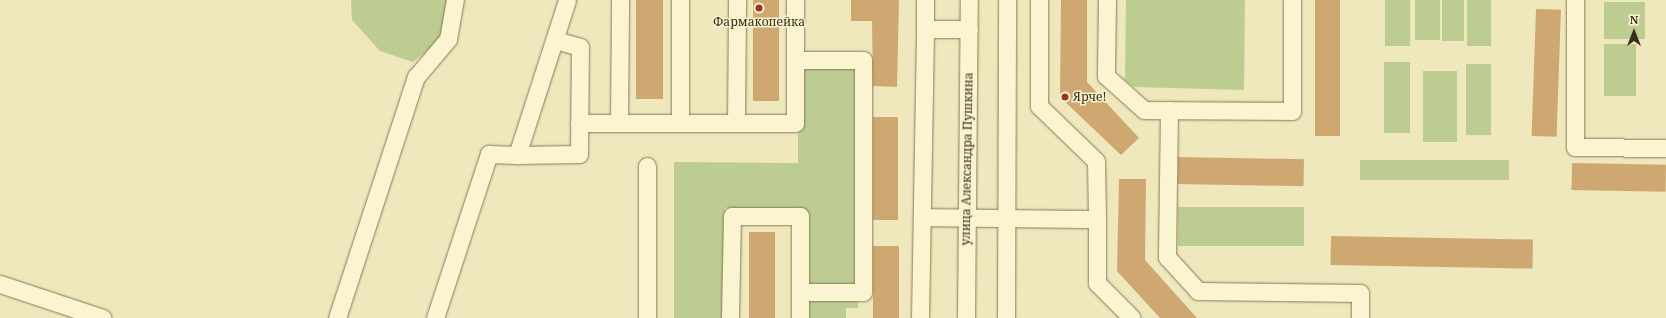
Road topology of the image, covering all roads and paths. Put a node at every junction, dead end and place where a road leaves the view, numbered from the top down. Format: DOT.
graph roads {
  1 [pos="455,0"];
  2 [pos="567,0"];
  3 [pos="620,0"];
  4 [pos="680,0"];
  5 [pos="737,0"];
  6 [pos="795,0"];
  7 [pos="925,0"];
  8 [pos="969,0"];
  9 [pos="1007,0"];
  10 [pos="1039,0"];
  11 [pos="1107,0"];
  12 [pos="1292,0"];
  13 [pos="1575,0"];
  14 [pos="925,29"];
  15 [pos="968,29"];
  16 [pos="555,40"];
  17 [pos="795,60"];
  18 [pos="1168,110"];
  19 [pos="579,123"];
  20 [pos="619,123"];
  21 [pos="680,123"];
  22 [pos="736,123"];
  23 [pos="1666,148"];
  24 [pos="517,154"];
  25 [pos="647,166"];
  26 [pos="922,217"];
  27 [pos="967,218"];
  28 [pos="1006,219"];
  29 [pos="1097,219"];
  30 [pos="0,284"];
  31 [pos="800,292"];
  32 [pos="103,318"];
  33 [pos="337,318"];
  34 [pos="435,318"];
  35 [pos="647,318"];
  36 [pos="730,318"];
  37 [pos="800,318"];
  38 [pos="920,318"];
  39 [pos="966,318"];
  40 [pos="1006,318"];
  41 [pos="1132,318"];
  42 [pos="1360,318"];
  1 -- 33 [label="street"];
  2 -- 16 [label="street"];
  3 -- 20 [label="street"];
  4 -- 21 [label="street"];
  5 -- 22 [label="street"];
  6 -- 17 [label="street"];
  7 -- 14 [label="street"];
  8 -- 15 [label="street, улица Александра Пушкина"];
  9 -- 28 [label="street"];
  10 -- 29 [label="street"];
  11 -- 18 [label="street"];
  12 -- 18 [label="street"];
  13 -- 23 [label="street"];
  14 -- 15 [label="street"];
  14 -- 26 [label="street"];
  15 -- 27 [label="street, улица Александра Пушкина"];
  16 -- 19 [label="street"];
  16 -- 24 [label="street"];
  17 -- 22 [label="street"];
  17 -- 31 [label="street"];
  18 -- 42 [label="street"];
  19 -- 20 [label="street"];
  19 -- 24 [label="street"];
  20 -- 21 [label="street"];
  21 -- 22 [label="street"];
  24 -- 34 [label="street"];
  25 -- 35 [label="street"];
  26 -- 27 [label="street"];
  26 -- 38 [label="street"];
  27 -- 28 [label="street"];
  27 -- 39 [label="street, улица Александра Пушкина"];
  28 -- 29 [label="street"];
  28 -- 40 [label="street"];
  29 -- 41 [label="street"];
  30 -- 32 [label="street"];
  31 -- 36 [label="street"];
  31 -- 37 [label="street"];
}
